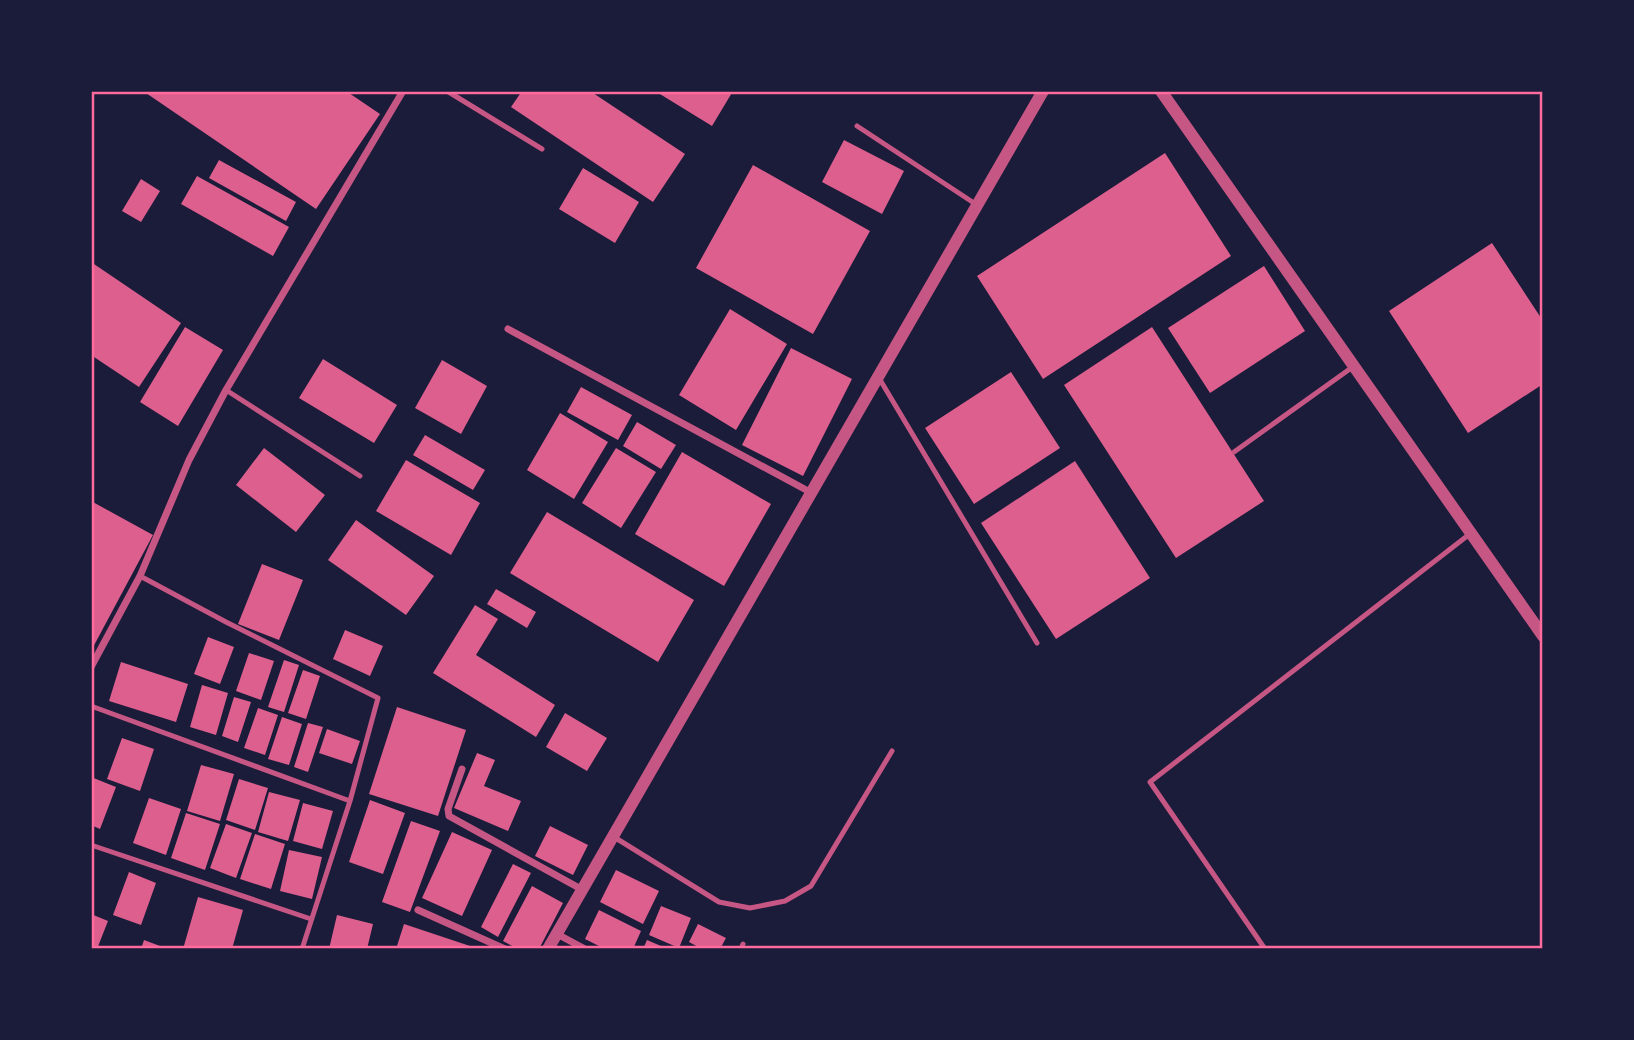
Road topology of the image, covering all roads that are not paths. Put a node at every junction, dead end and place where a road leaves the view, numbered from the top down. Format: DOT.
graph roads {
  1 [pos="402,91"];
  2 [pos="447,91"];
  3 [pos="1043,91"];
  4 [pos="1161,91"];
  5 [pos="857,126"];
  6 [pos="542,149"];
  7 [pos="977,205"];
  8 [pos="508,329"];
  9 [pos="1354,366"];
  10 [pos="878,376"];
  11 [pos="226,390"];
  12 [pos="1234,452"];
  13 [pos="360,475"];
  14 [pos="810,492"];
  15 [pos="1471,533"];
  16 [pos="140,576"];
  17 [pos="1543,636"];
  18 [pos="1037,643"];
  19 [pos="93,662"];
  20 [pos="91,706"];
  21 [pos="892,751"];
  22 [pos="462,769"];
  23 [pos="350,801"];
  24 [pos="611,835"];
  25 [pos="91,845"];
  26 [pos="581,889"];
  27 [pos="418,911"];
  28 [pos="312,919"];
  29 [pos="557,934"];
  30 [pos="302,949"];
  31 [pos="505,949"];
  32 [pos="548,949"];
  33 [pos="585,949"];
  34 [pos="1265,949"];
  1 -- 11 [label="street"];
  2 -- 6 [label="lane"];
  3 -- 7 [label="street"];
  4 -- 9 [label="street"];
  5 -- 7 [label="lane"];
  7 -- 10 [label="street"];
  8 -- 14 [label="street"];
  9 -- 12 [label="lane"];
  9 -- 15 [label="street"];
  10 -- 14 [label="street"];
  10 -- 18 [label="lane"];
  11 -- 13 [label="lane"];
  11 -- 16 [label="street"];
  14 -- 24 [label="street"];
  15 -- 17 [label="street"];
  15 -- 34 [label="lane"];
  16 -- 19 [label="street"];
  16 -- 23 [label="lane"];
  20 -- 23 [label="lane"];
  21 -- 24 [label="lane"];
  22 -- 26 [label="street"];
  23 -- 28 [label="lane"];
  24 -- 26 [label="street"];
  25 -- 28 [label="lane"];
  26 -- 29 [label="street"];
  27 -- 31 [label="street"];
  28 -- 30 [label="lane"];
  29 -- 32 [label="street"];
  29 -- 33 [label="street"];
}
